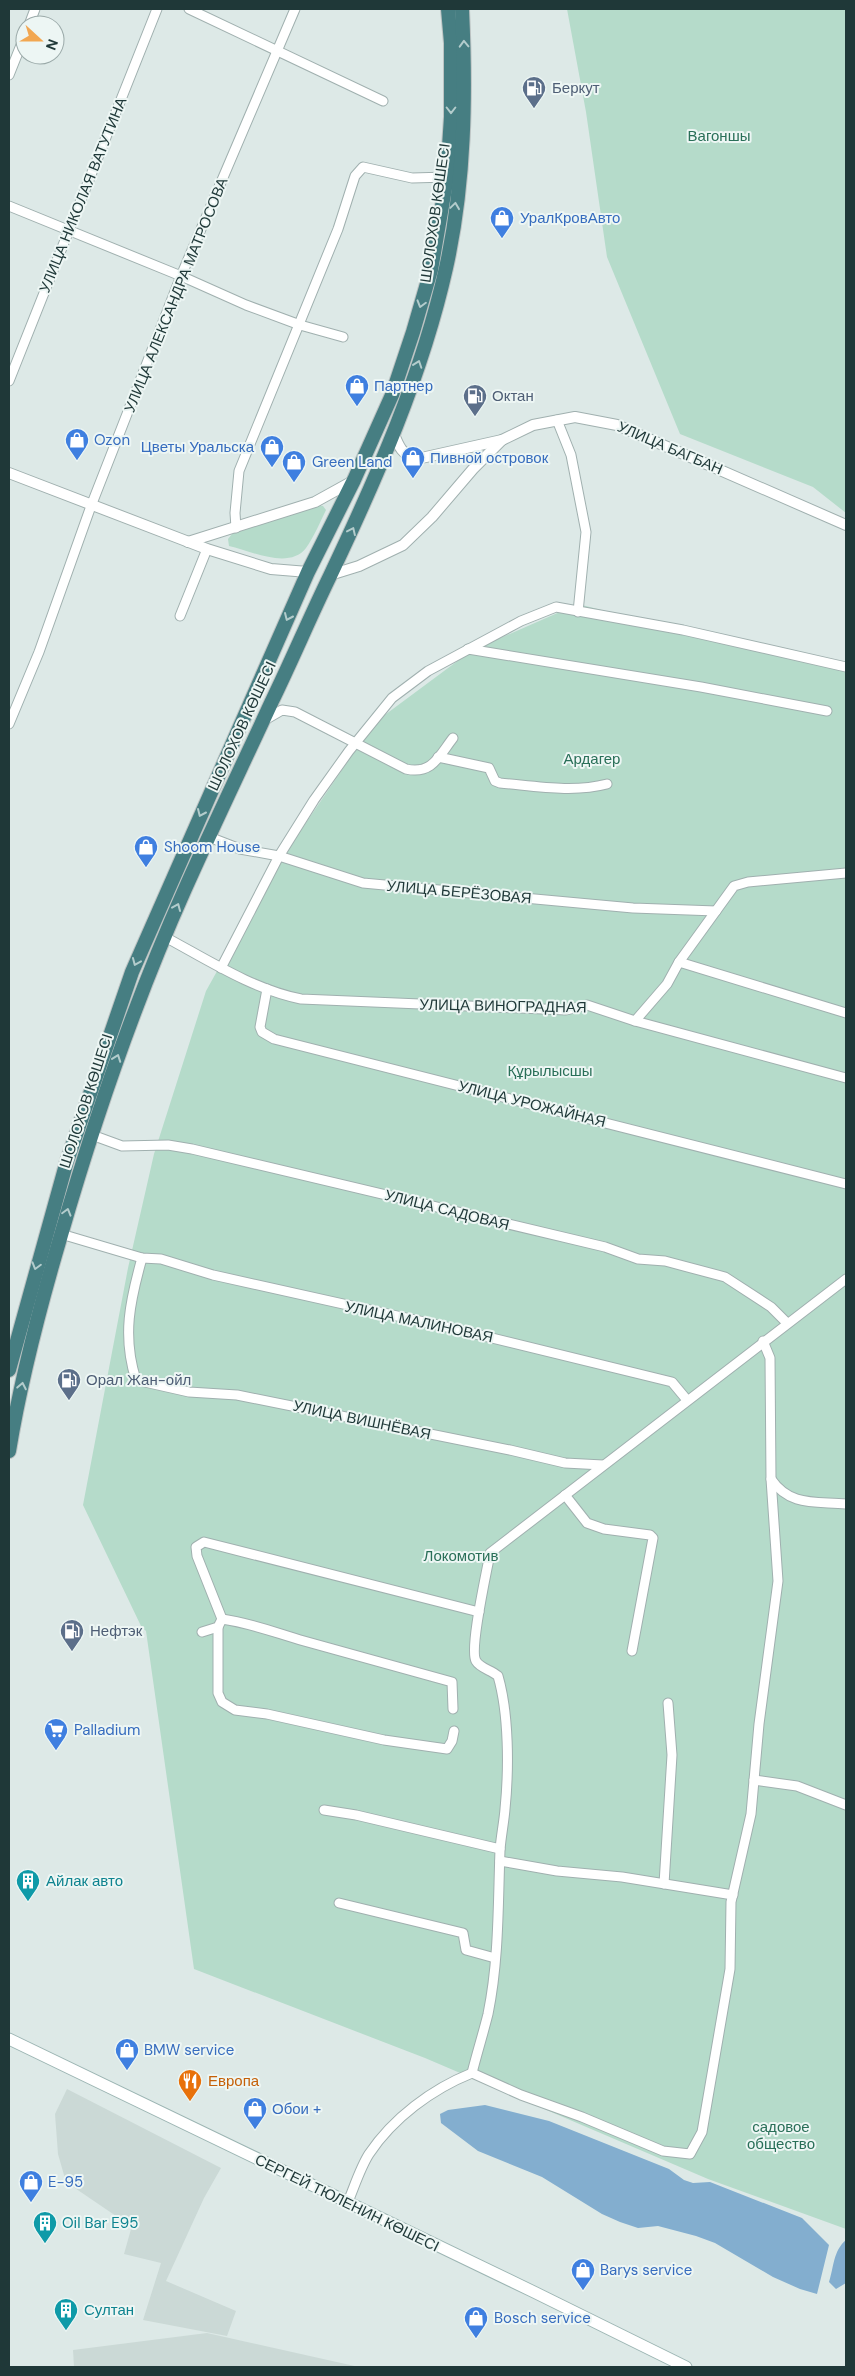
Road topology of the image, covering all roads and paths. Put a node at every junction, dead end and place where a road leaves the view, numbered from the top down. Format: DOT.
graph roads {
  1 [pos="157,9"];
  2 [pos="189,9"];
  3 [pos="295,9"];
  4 [pos="448,9"];
  5 [pos="462,9"];
  6 [pos="278,50"];
  7 [pos="15,60"];
  8 [pos="9,75"];
  9 [pos="383,101"];
  10 [pos="447,177"];
  11 [pos="9,206"];
  12 [pos="68,230"];
  13 [pos="182,276"];
  14 [pos="300,325"];
  15 [pos="343,337"];
  16 [pos="9,381"];
  17 [pos="557,420"];
  18 [pos="393,432"];
  19 [pos="502,440"];
  20 [pos="9,473"];
  21 [pos="354,480"];
  22 [pos="91,506"];
  23 [pos="846,525"];
  24 [pos="236,528"];
  25 [pos="188,542"];
  26 [pos="207,549"];
  27 [pos="308,572"];
  28 [pos="330,575"];
  29 [pos="578,612"];
  30 [pos="180,616"];
  31 [pos="468,649"];
  32 [pos="846,666"];
  33 [pos="827,711"];
  34 [pos="263,721"];
  35 [pos="9,724"];
  36 [pos="454,738"];
  37 [pos="356,742"];
  38 [pos="438,757"];
  39 [pos="608,784"];
  40 [pos="209,837"];
  41 [pos="279,856"];
  42 [pos="846,873"];
  43 [pos="716,911"];
  44 [pos="164,937"];
  45 [pos="679,962"];
  46 [pos="221,968"];
  47 [pos="267,989"];
  48 [pos="846,1013"];
  49 [pos="635,1021"];
  50 [pos="846,1078"];
  51 [pos="92,1135"];
  52 [pos="846,1184"];
  53 [pos="61,1234"];
  54 [pos="142,1258"];
  55 [pos="846,1279"];
  56 [pos="788,1323"];
  57 [pos="763,1341"];
  58 [pos="9,1370"];
  59 [pos="687,1400"];
  60 [pos="9,1451"];
  61 [pos="603,1466"];
  62 [pos="771,1479"];
  63 [pos="565,1495"];
  64 [pos="846,1504"];
  65 [pos="479,1612"];
  66 [pos="220,1623"];
  67 [pos="202,1632"];
  68 [pos="632,1651"];
  69 [pos="668,1703"];
  70 [pos="453,1709"];
  71 [pos="454,1731"];
  72 [pos="754,1780"];
  73 [pos="846,1805"];
  74 [pos="324,1810"];
  75 [pos="500,1849"];
  76 [pos="500,1861"];
  77 [pos="664,1884"];
  78 [pos="733,1895"];
  79 [pos="339,1903"];
  80 [pos="495,1958"];
  81 [pos="9,2039"];
  82 [pos="472,2073"];
  83 [pos="347,2204"];
  84 [pos="686,2367"];
  1 -- 12 [label="street, УЛИЦА НИКОЛАЯ ВАТУТИНА"];
  2 -- 6 [label="street"];
  3 -- 6 [label="street, УЛИЦА АЛЕКСАНДРА МАТРОСОВА"];
  4 -- 10 [label="highway, ШОЛОХОВ КӨШЕСІ, one-way"];
  18 -- 5 [label="highway, ШОЛОХОВ КӨШЕСІ, one-way"];
  6 -- 9 [label="street"];
  6 -- 13 [label="street, УЛИЦА АЛЕКСАНДРА МАТРОСОВА"];
  7 -- 8 [label="street"];
  10 -- 14 [label="street"];
  10 -- 21 [label="highway, ШОЛОХОВ КӨШЕСІ, one-way"];
  11 -- 12 [label="street"];
  12 -- 13 [label="street"];
  12 -- 16 [label="street, УЛИЦА НИКОЛАЯ ВАТУТИНА"];
  13 -- 14 [label="street"];
  13 -- 22 [label="street, УЛИЦА АЛЕКСАНДРА МАТРОСОВА"];
  14 -- 15 [label="street"];
  14 -- 24 [label="street"];
  17 -- 19 [label="street, УЛИЦА БАГБАН"];
  17 -- 23 [label="street, УЛИЦА БАГБАН"];
  17 -- 29 [label="street"];
  18 -- 19 [label="street"];
  28 -- 18 [label="highway, ШОЛОХОВ КӨШЕСІ, one-way"];
  19 -- 28 [label="street, УЛИЦА БАГБАН"];
  20 -- 22 [label="street"];
  21 -- 24 [label="street"];
  21 -- 27 [label="highway, ШОЛОХОВ КӨШЕСІ"];
  22 -- 25 [label="street"];
  22 -- 35 [label="street, УЛИЦА АЛЕКСАНДРА МАТРОСОВА"];
  24 -- 25 [label="street"];
  25 -- 26 [label="street"];
  26 -- 27 [label="street"];
  26 -- 30 [label="street"];
  27 -- 28 [label="highway"];
  27 -- 58 [label="highway, ШОЛОХОВ КӨШЕСІ, one-way"];
  28 -- 34 [label="highway, ШОЛОХОВ КӨШЕСІ"];
  29 -- 31 [label="street"];
  29 -- 32 [label="street"];
  31 -- 33 [label="street"];
  31 -- 37 [label="street"];
  34 -- 37 [label="street"];
  34 -- 40 [label="highway, ШОЛОХОВ КӨШЕСІ"];
  36 -- 38 [label="street"];
  37 -- 38 [label="street"];
  37 -- 41 [label="street"];
  38 -- 39 [label="street"];
  40 -- 41 [label="street, УЛИЦА БЕРЁЗОВАЯ"];
  44 -- 40 [label="highway, ШОЛОХОВ КӨШЕСІ, one-way"];
  41 -- 43 [label="street, УЛИЦА БЕРЁЗОВАЯ"];
  41 -- 46 [label="street"];
  42 -- 43 [label="street"];
  43 -- 45 [label="street"];
  44 -- 46 [label="street, УЛИЦА ВИНОГРАДНАЯ"];
  51 -- 44 [label="highway, ШОЛОХОВ КӨШЕСІ, one-way"];
  45 -- 48 [label="street"];
  45 -- 49 [label="street"];
  46 -- 47 [label="street, УЛИЦА ВИНОГРАДНАЯ"];
  47 -- 49 [label="street, УЛИЦА ВИНОГРАДНАЯ"];
  47 -- 52 [label="street, УЛИЦА УРОЖАЙНАЯ"];
  49 -- 50 [label="street, УЛИЦА ВИНОГРАДНАЯ"];
  53 -- 51 [label="highway, ШОЛОХОВ КӨШЕСІ, one-way"];
  51 -- 56 [label="street, УЛИЦА САДОВАЯ"];
  53 -- 54 [label="street, УЛИЦА МАЛИНОВАЯ"];
  60 -- 53 [label="highway, ШОЛОХОВ КӨШЕСІ, one-way"];
  54 -- 59 [label="street, УЛИЦА МАЛИНОВАЯ"];
  54 -- 61 [label="street, УЛИЦА ВИШНЁВАЯ"];
  55 -- 56 [label="street"];
  56 -- 57 [label="street"];
  57 -- 59 [label="street"];
  57 -- 62 [label="street"];
  59 -- 61 [label="street"];
  61 -- 63 [label="street"];
  62 -- 64 [label="street"];
  62 -- 72 [label="street"];
  63 -- 65 [label="street"];
  63 -- 68 [label="street"];
  65 -- 66 [label="street"];
  65 -- 75 [label="street"];
  66 -- 67 [label="street"];
  66 -- 70 [label="street"];
  66 -- 71 [label="street"];
  69 -- 77 [label="street"];
  72 -- 73 [label="street"];
  72 -- 78 [label="street"];
  74 -- 75 [label="street"];
  75 -- 76 [label="street"];
  76 -- 77 [label="street"];
  76 -- 80 [label="street"];
  77 -- 78 [label="street"];
  78 -- 82 [label="street"];
  79 -- 80 [label="street"];
  80 -- 82 [label="street"];
  81 -- 83 [label="main road, СЕРГЕЙ ТЮЛЕНИН КӨШЕСІ"];
  82 -- 83 [label="street"];
  83 -- 84 [label="main road, СЕРГЕЙ ТЮЛЕНИН КӨШЕСІ"];
}
